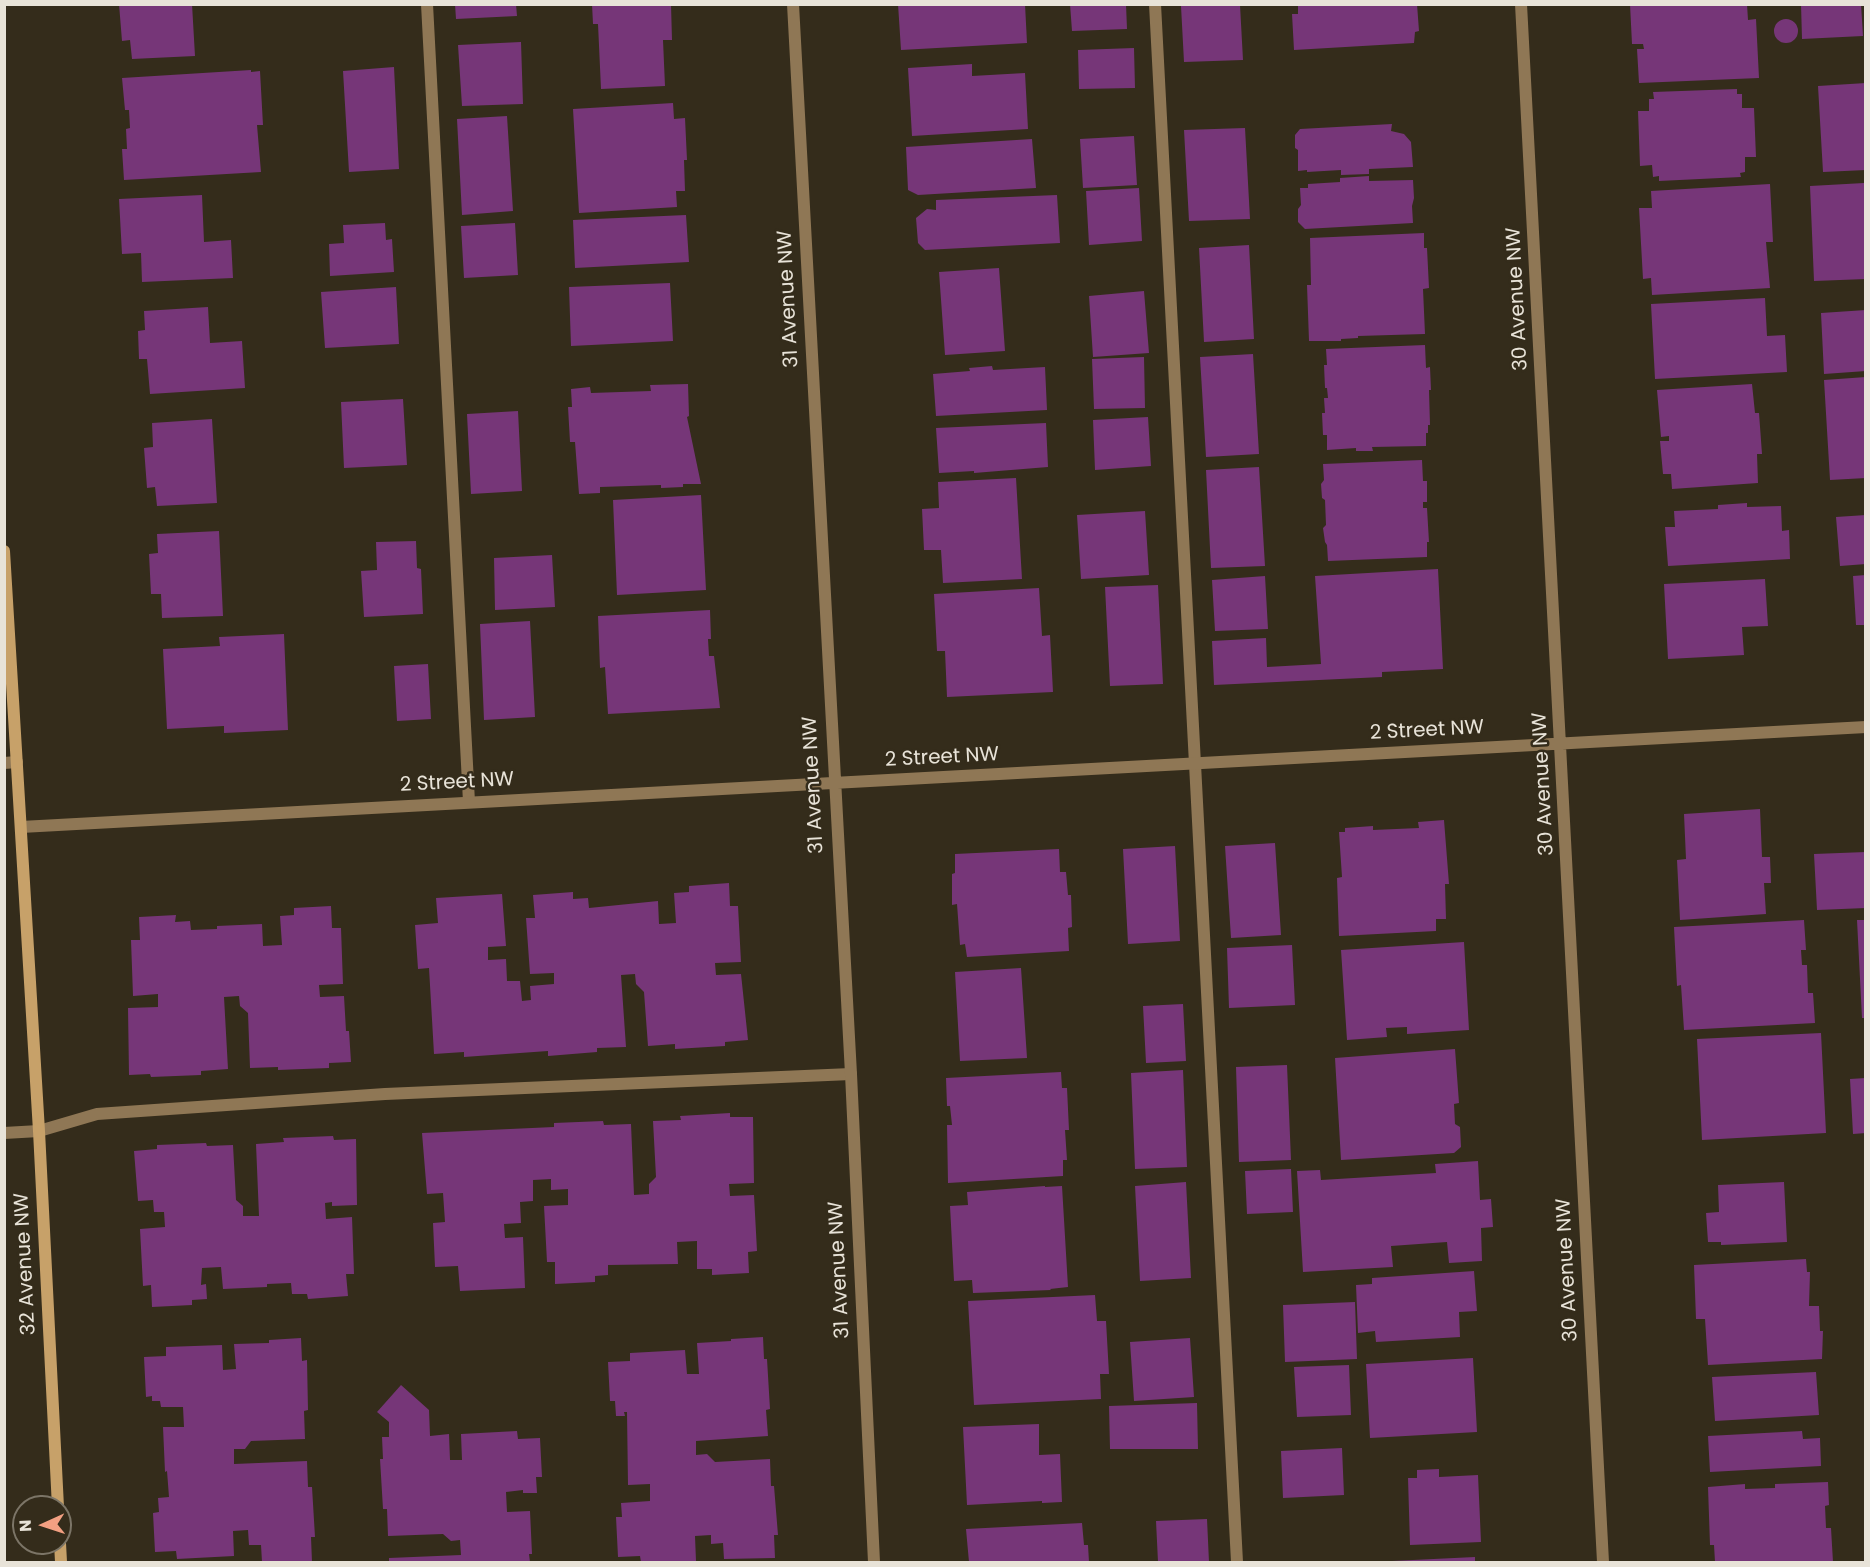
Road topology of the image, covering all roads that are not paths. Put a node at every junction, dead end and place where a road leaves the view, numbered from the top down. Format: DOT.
graph roads {
  1 [pos="427,4"];
  2 [pos="793,4"];
  3 [pos="1155,4"];
  4 [pos="1521,4"];
  5 [pos="4,551"];
  6 [pos="1866,727"];
  7 [pos="1561,743"];
  8 [pos="11,763"];
  9 [pos="1194,763"];
  10 [pos="834,783"];
  11 [pos="469,802"];
  12 [pos="21,827"];
  13 [pos="850,1074"];
  14 [pos="39,1131"];
  15 [pos="4,1133"];
  16 [pos="57,1495"];
  17 [pos="874,1563"];
  18 [pos="1237,1563"];
  19 [pos="1603,1563"];
  1 -- 11 [label="street"];
  2 -- 10 [label="street, 31 Avenue NW"];
  3 -- 9 [label="street"];
  4 -- 7 [label="street, 30 Avenue NW"];
  5 -- 8 [label="street, 32 Avenue NW"];
  6 -- 7 [label="street, 2 Street NW"];
  7 -- 9 [label="street, 2 Street NW"];
  7 -- 19 [label="street, 30 Avenue NW"];
  8 -- 12 [label="street, 32 Avenue NW"];
  9 -- 10 [label="street, 2 Street NW"];
  9 -- 18 [label="street"];
  10 -- 11 [label="street, 2 Street NW"];
  10 -- 13 [label="street, 31 Avenue NW"];
  11 -- 12 [label="street, 2 Street NW"];
  12 -- 14 [label="street, 32 Avenue NW"];
  13 -- 14 [label="street"];
  13 -- 17 [label="street, 31 Avenue NW"];
  14 -- 15 [label="street"];
  14 -- 16 [label="street, 32 Avenue NW"];
}
